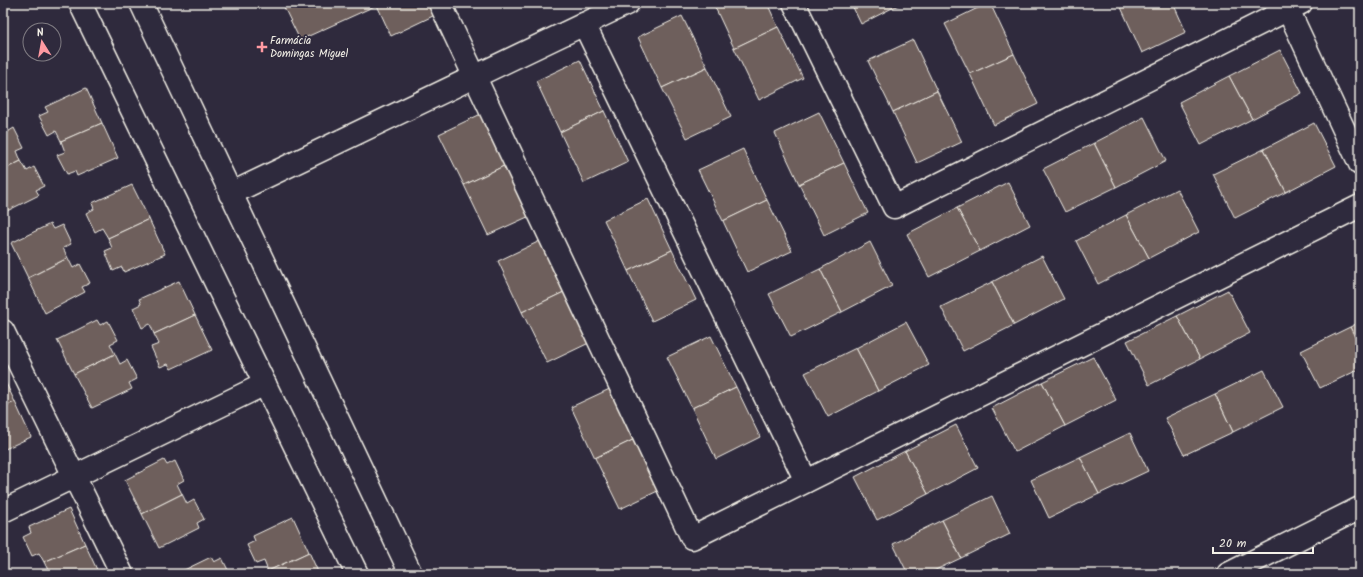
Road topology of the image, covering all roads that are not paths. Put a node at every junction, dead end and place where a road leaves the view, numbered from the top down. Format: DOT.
graph roads {
  1 [pos="80,3"];
  2 [pos="140,3"];
  3 [pos="440,3"];
  4 [pos="628,3"];
  5 [pos="794,3"];
  6 [pos="1292,5"];
  7 [pos="584,24"];
  8 [pos="474,76"];
  9 [pos="1360,164"];
  10 [pos="230,194"];
  11 [pos="1360,206"];
  12 [pos="3,331"];
  13 [pos="265,384"];
  14 [pos="74,476"];
  15 [pos="806,482"];
  16 [pos="1360,508"];
  17 [pos="3,511"];
  18 [pos="122,574"];
  19 [pos="356,574"];
  20 [pos="411,574"];
  21 [pos="1228,574"];
  1 -- 13 [label="street"];
  2 -- 10 [label="street"];
  3 -- 8 [label="street"];
  4 -- 7 [label="street"];
  5 -- 6 [label="street"];
  6 -- 9 [label="street"];
  7 -- 8 [label="street"];
  7 -- 15 [label="street"];
  8 -- 10 [label="street"];
  8 -- 15 [label="street"];
  10 -- 20 [label="street"];
  11 -- 15 [label="street"];
  12 -- 14 [label="street"];
  13 -- 14 [label="street"];
  13 -- 19 [label="street"];
  14 -- 17 [label="street"];
  14 -- 18 [label="street"];
  16 -- 21 [label="street"];
}
